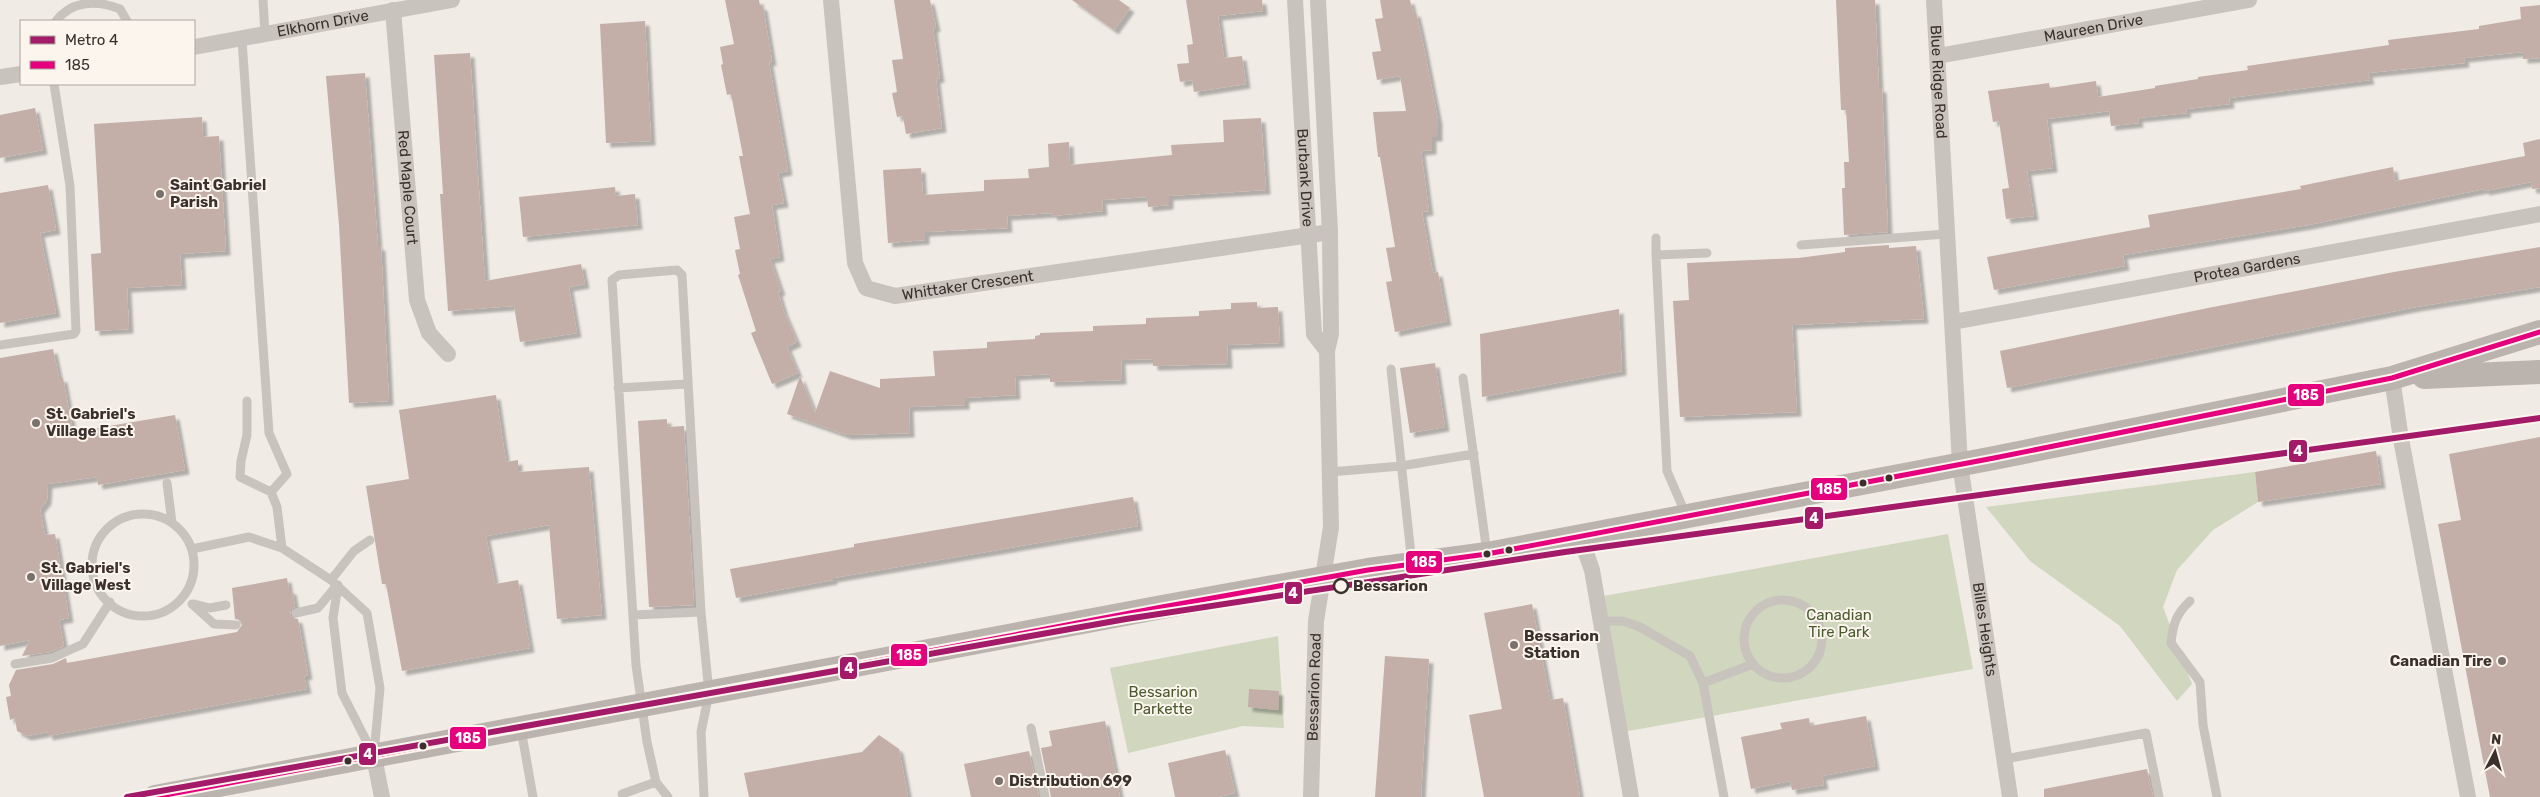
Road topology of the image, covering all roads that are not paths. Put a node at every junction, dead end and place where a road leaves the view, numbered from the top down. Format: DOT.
graph roads {
  1 [pos="263,0"];
  2 [pos="452,0"];
  3 [pos="831,0"];
  4 [pos="1295,0"];
  5 [pos="1318,0"];
  6 [pos="1934,0"];
  7 [pos="2249,0"];
  8 [pos="393,10"];
  9 [pos="57,20"];
  10 [pos="126,20"];
  11 [pos="266,35"];
  12 [pos="242,40"];
  13 [pos="195,47"];
  14 [pos="1938,56"];
  15 [pos="20,74"];
  16 [pos="0,77"];
  17 [pos="54,85"];
  18 [pos="2540,214"];
  19 [pos="1330,232"];
  20 [pos="1946,234"];
  21 [pos="1307,235"];
  22 [pos="1656,238"];
  23 [pos="1801,245"];
  24 [pos="1707,252"];
  25 [pos="1656,255"];
  26 [pos="1953,322"];
  27 [pos="2540,332"];
  28 [pos="0,345"];
  29 [pos="1327,351"];
  30 [pos="448,354"];
  31 [pos="1391,369"];
  32 [pos="2540,372"];
  33 [pos="1463,378"];
  34 [pos="2392,378"];
  35 [pos="687,384"];
  36 [pos="618,388"];
  37 [pos="247,401"];
  38 [pos="1474,454"];
  39 [pos="1960,464"];
  40 [pos="1401,466"];
  41 [pos="1330,472"];
  42 [pos="167,483"];
  43 [pos="271,492"];
  44 [pos="1686,516"];
  45 [pos="172,523"];
  46 [pos="1580,536"];
  47 [pos="370,540"];
  48 [pos="282,548"];
  49 [pos="192,549"];
  50 [pos="1487,554"];
  51 [pos="1412,565"];
  52 [pos="1325,577"];
  53 [pos="334,582"];
  54 [pos="179,601"];
  55 [pos="2190,601"];
  56 [pos="110,602"];
  57 [pos="192,604"];
  58 [pos="226,605"];
  59 [pos="701,612"];
  60 [pos="296,613"];
  61 [pos="633,614"];
  62 [pos="1601,621"];
  63 [pos="236,625"];
  64 [pos="15,664"];
  65 [pos="1753,664"];
  66 [pos="1703,683"];
  67 [pos="709,693"];
  68 [pos="642,706"];
  69 [pos="1031,728"];
  70 [pos="521,729"];
  71 [pos="374,757"];
  72 [pos="2004,759"];
  73 [pos="656,782"];
  74 [pos="622,794"];
  75 [pos="155,797"];
  76 [pos="382,797"];
  77 [pos="533,797"];
  78 [pos="668,797"];
  79 [pos="704,797"];
  80 [pos="1045,797"];
  81 [pos="1311,797"];
  82 [pos="1631,797"];
  83 [pos="1724,797"];
  84 [pos="2010,797"];
  85 [pos="2159,797"];
  86 [pos="2217,797"];
  87 [pos="2468,797"];
  1 -- 11 [label="lane"];
  2 -- 8 [label="street, Elkhorn Drive"];
  3 -- 21 [label="street, Whittaker Crescent"];
  4 -- 21 [label="street, Burbank Drive"];
  5 -- 19 [label="street, Burbank Drive"];
  6 -- 14 [label="street, Blue Ridge Road"];
  7 -- 14 [label="street, Maureen Drive"];
  8 -- 11 [label="street, Elkhorn Drive"];
  8 -- 30 [label="street, Red Maple Court"];
  9 -- 10 [label="lane"];
  11 -- 12 [label="street, Elkhorn Drive"];
  12 -- 13 [label="street, Elkhorn Drive"];
  12 -- 43 [label="lane"];
  14 -- 20 [label="street, Blue Ridge Road"];
  15 -- 16 [label="street"];
  17 -- 28 [label="lane"];
  18 -- 26 [label="street, Protea Gardens"];
  19 -- 21 [label="street, Whittaker Crescent"];
  19 -- 29 [label="street, Burbank Drive"];
  20 -- 23 [label="lane"];
  20 -- 26 [label="street, Blue Ridge Road"];
  21 -- 29 [label="street, Burbank Drive"];
  22 -- 25 [label="lane"];
  24 -- 25 [label="lane"];
  25 -- 44 [label="lane"];
  26 -- 39 [label="street, Blue Ridge Road"];
  27 -- 34 [label="main road"];
  29 -- 41 [label="street, Burbank Drive"];
  31 -- 40 [label="lane"];
  32 -- 34 [label="main road"];
  33 -- 38 [label="lane"];
  34 -- 39 [label="main road"];
  34 -- 87 [label="street"];
  35 -- 36 [label="lane"];
  35 -- 36 [label="lane"];
  35 -- 59 [label="lane"];
  36 -- 61 [label="lane"];
  37 -- 43 [label="lane"];
  38 -- 40 [label="lane"];
  38 -- 50 [label="lane"];
  39 -- 44 [label="main road"];
  39 -- 72 [label="street, Billes Heights"];
  40 -- 41 [label="lane"];
  40 -- 51 [label="lane"];
  41 -- 52 [label="street, Burbank Drive"];
  42 -- 45 [label="lane"];
  43 -- 48 [label="lane"];
  44 -- 46 [label="main road"];
  45 -- 49 [label="lane"];
  45 -- 56 [label="lane"];
  46 -- 50 [label="main road"];
  46 -- 62 [label="street"];
  47 -- 53 [label="lane"];
  48 -- 49 [label="lane"];
  48 -- 53 [label="lane"];
  49 -- 54 [label="lane"];
  50 -- 51 [label="main road"];
  51 -- 52 [label="main road"];
  52 -- 67 [label="main road"];
  52 -- 81 [label="street, Bessarion Road"];
  53 -- 60 [label="lane"];
  53 -- 71 [label="lane"];
  53 -- 71 [label="lane"];
  54 -- 56 [label="lane"];
  54 -- 57 [label="lane"];
  55 -- 86 [label="lane"];
  56 -- 64 [label="lane"];
  57 -- 58 [label="lane"];
  57 -- 63 [label="lane"];
  59 -- 61 [label="lane"];
  59 -- 67 [label="lane"];
  61 -- 68 [label="lane"];
  62 -- 66 [label="lane"];
  62 -- 82 [label="street"];
  65 -- 65 [label="lane"];
  65 -- 66 [label="lane"];
  66 -- 83 [label="lane"];
  67 -- 68 [label="main road"];
  67 -- 79 [label="lane"];
  68 -- 70 [label="main road"];
  68 -- 73 [label="lane"];
  69 -- 80 [label="lane"];
  70 -- 71 [label="main road"];
  70 -- 77 [label="lane"];
  71 -- 75 [label="main road"];
  71 -- 76 [label="street"];
  72 -- 84 [label="street, Billes Heights"];
  72 -- 85 [label="lane"];
  73 -- 74 [label="lane"];
  73 -- 78 [label="lane"];
}
